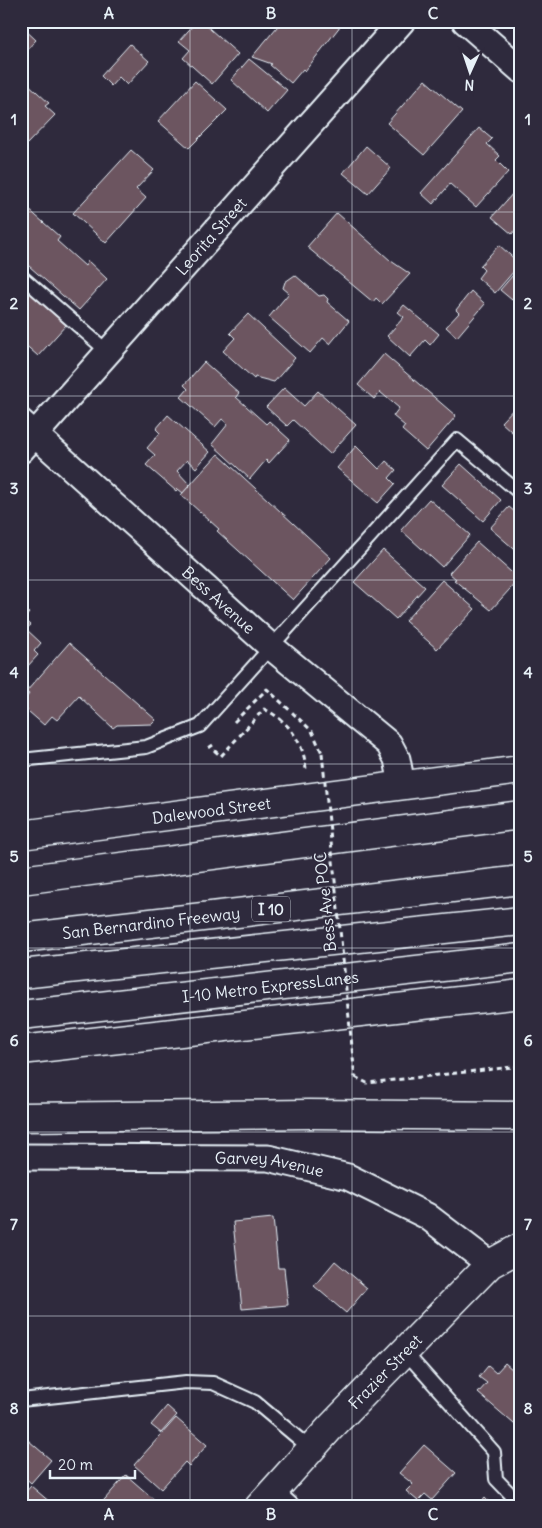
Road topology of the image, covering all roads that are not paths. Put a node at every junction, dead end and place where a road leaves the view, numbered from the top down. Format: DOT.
graph roads {
  1 [pos="402,21"];
  2 [pos="464,21"];
  3 [pos="521,70"];
  4 [pos="21,276"];
  5 [pos="108,352"];
  6 [pos="26,436"];
  7 [pos="521,494"];
  8 [pos="270,646"];
  9 [pos="21,760"];
  10 [pos="521,770"];
  11 [pos="402,785"];
  12 [pos="521,815"];
  13 [pos="21,835"];
  14 [pos="21,880"];
  15 [pos="521,880"];
  16 [pos="521,922"];
  17 [pos="21,938"];
  18 [pos="521,958"];
  19 [pos="21,974"];
  20 [pos="521,994"];
  21 [pos="21,1015"];
  22 [pos="21,1050"];
  23 [pos="521,1116"];
  24 [pos="21,1117"];
  25 [pos="21,1157"];
  26 [pos="521,1247"];
  27 [pos="490,1264"];
  28 [pos="405,1352"];
  29 [pos="21,1400"];
  30 [pos="311,1449"];
  31 [pos="268,1498"];
  32 [pos="521,1505"];
  33 [pos="296,1507"];
  1 -- 5 [label="street, Leorita Street"];
  2 -- 3 [label="street"];
  4 -- 5 [label="lane"];
  5 -- 6 [label="street, Leorita Street"];
  6 -- 8 [label="street, Bess Avenue"];
  7 -- 8 [label="lane"];
  8 -- 9 [label="lane"];
  8 -- 11 [label="street, Bess Avenue"];
  10 -- 11 [label="main road"];
  11 -- 13 [label="main road, Dalewood Street"];
  12 -- 14 [label="main road"];
  15 -- 17 [label="main road, San Bernardino Freeway / I 10"];
  16 -- 19 [label="main road"];
  18 -- 21 [label="main road, I-10 Metro ExpressLanes"];
  20 -- 22 [label="main road"];
  23 -- 24 [label="main road"];
  25 -- 27 [label="street, Garvey Avenue"];
  26 -- 27 [label="main road, Frazier Street"];
  27 -- 28 [label="main road, Frazier Street"];
  28 -- 30 [label="main road, Frazier Street"];
  28 -- 32 [label="lane"];
  29 -- 30 [label="lane"];
  30 -- 31 [label="main road, Frazier Street"];
  31 -- 33 [label="lane"];
}
